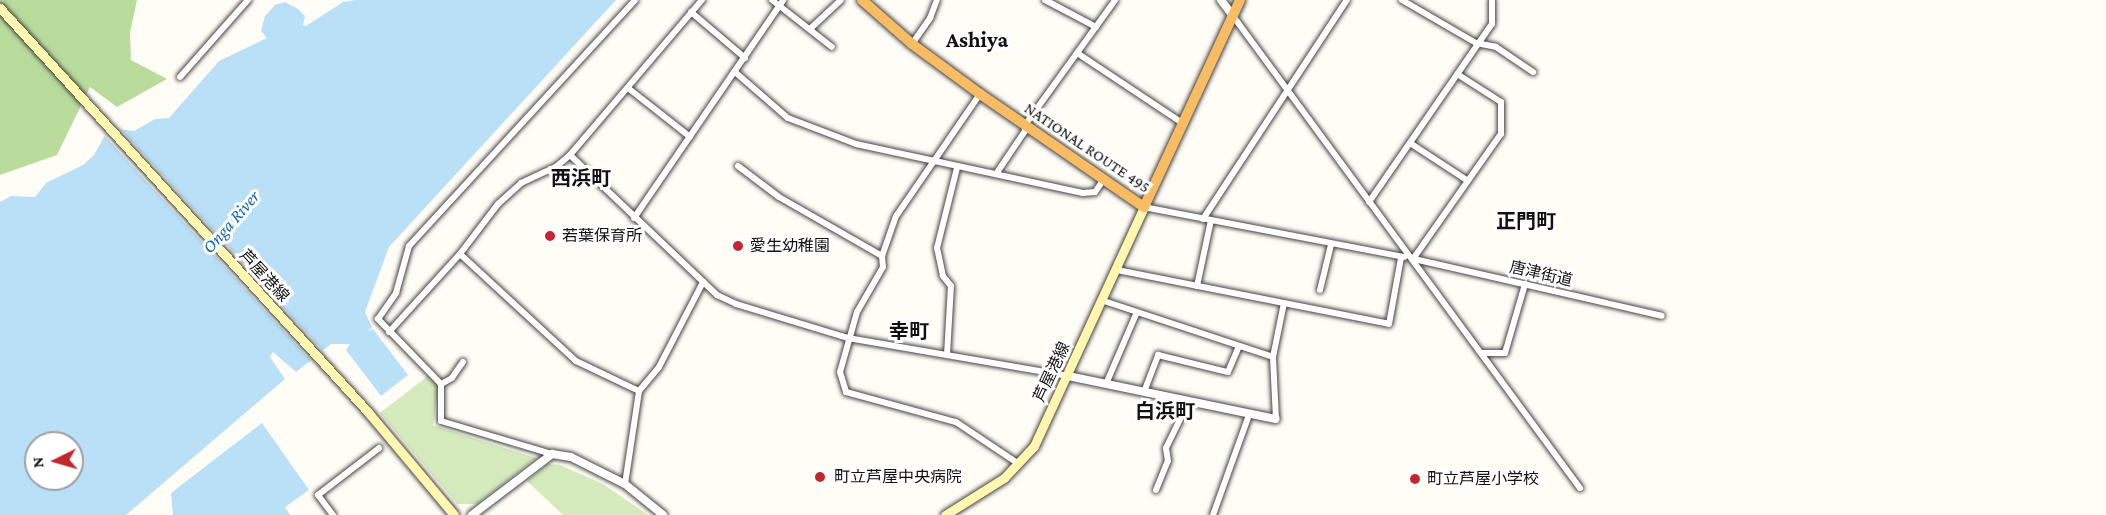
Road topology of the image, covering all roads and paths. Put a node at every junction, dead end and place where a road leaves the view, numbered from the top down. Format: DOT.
graph roads {
  1 [pos="248,0"];
  2 [pos="635,0"];
  3 [pos="702,0"];
  4 [pos="772,0"];
  5 [pos="841,0"];
  6 [pos="862,0"];
  7 [pos="937,0"];
  8 [pos="1115,0"];
  9 [pos="1221,0"];
  10 [pos="1240,0"];
  11 [pos="1347,0"];
  12 [pos="1402,0"];
  13 [pos="1492,0"];
  14 [pos="1048,1"];
  15 [pos="781,3"];
  16 [pos="0,8"];
  17 [pos="691,12"];
  18 [pos="1233,16"];
  19 [pos="1096,27"];
  20 [pos="810,29"];
  21 [pos="1476,42"];
  22 [pos="912,44"];
  23 [pos="832,47"];
  24 [pos="1077,53"];
  25 [pos="745,58"];
  26 [pos="735,72"];
  27 [pos="1533,72"];
  28 [pos="1457,74"];
  29 [pos="180,77"];
  30 [pos="628,88"];
  31 [pos="1287,90"];
  32 [pos="980,94"];
  33 [pos="1025,124"];
  34 [pos="1185,124"];
  35 [pos="690,137"];
  36 [pos="1410,143"];
  37 [pos="570,155"];
  38 [pos="930,162"];
  39 [pos="738,166"];
  40 [pos="957,168"];
  41 [pos="996,174"];
  42 [pos="1104,179"];
  43 [pos="1468,181"];
  44 [pos="1369,202"];
  45 [pos="1144,207"];
  46 [pos="634,218"];
  47 [pos="1203,219"];
  48 [pos="1211,220"];
  49 [pos="1331,245"];
  50 [pos="460,254"];
  51 [pos="882,256"];
  52 [pos="1412,256"];
  53 [pos="1401,258"];
  54 [pos="1117,270"];
  55 [pos="704,282"];
  56 [pos="1525,284"];
  57 [pos="1197,286"];
  58 [pos="1320,290"];
  59 [pos="1101,300"];
  60 [pos="1284,303"];
  61 [pos="1137,312"];
  62 [pos="1662,316"];
  63 [pos="389,332"];
  64 [pos="849,338"];
  65 [pos="1239,346"];
  66 [pos="1482,353"];
  67 [pos="947,355"];
  68 [pos="1273,357"];
  69 [pos="464,362"];
  70 [pos="1068,376"];
  71 [pos="441,384"];
  72 [pos="1106,384"];
  73 [pos="639,391"];
  74 [pos="1144,392"];
  75 [pos="1189,402"];
  76 [pos="1249,415"];
  77 [pos="1276,419"];
  78 [pos="379,448"];
  79 [pos="552,454"];
  80 [pos="1019,464"];
  81 [pos="625,484"];
  82 [pos="1580,488"];
  83 [pos="1156,490"];
  84 [pos="333,515"];
  85 [pos="454,515"];
  86 [pos="472,515"];
  87 [pos="663,515"];
  88 [pos="945,515"];
  89 [pos="1213,515"];
  1 -- 29 [label="street"];
  2 -- 63 [label="street"];
  3 -- 17 [label="street"];
  4 -- 15 [label="street"];
  5 -- 20 [label="street"];
  6 -- 22 [label="highway, NATIONAL ROUTE 495"];
  7 -- 22 [label="street"];
  8 -- 19 [label="street"];
  9 -- 18 [label="street"];
  10 -- 18 [label="highway, NATIONAL ROUTE 495"];
  11 -- 31 [label="street"];
  12 -- 21 [label="street"];
  13 -- 21 [label="street"];
  14 -- 19 [label="street"];
  15 -- 20 [label="street"];
  15 -- 25 [label="street"];
  16 -- 85 [label="main road, 芦屋港線"];
  17 -- 25 [label="street"];
  17 -- 30 [label="street"];
  18 -- 31 [label="street"];
  18 -- 34 [label="highway, NATIONAL ROUTE 495"];
  19 -- 24 [label="street"];
  20 -- 23 [label="street"];
  21 -- 27 [label="street"];
  21 -- 28 [label="street"];
  22 -- 32 [label="highway, NATIONAL ROUTE 495"];
  24 -- 33 [label="street"];
  24 -- 34 [label="street"];
  25 -- 26 [label="street"];
  26 -- 35 [label="street"];
  26 -- 38 [label="street"];
  28 -- 36 [label="street"];
  28 -- 43 [label="street"];
  30 -- 35 [label="street"];
  30 -- 37 [label="street"];
  31 -- 44 [label="street"];
  31 -- 47 [label="street"];
  32 -- 33 [label="highway, NATIONAL ROUTE 495"];
  32 -- 38 [label="street"];
  33 -- 41 [label="street"];
  33 -- 42 [label="highway, NATIONAL ROUTE 495"];
  34 -- 45 [label="highway, NATIONAL ROUTE 495"];
  35 -- 46 [label="street"];
  36 -- 43 [label="street"];
  36 -- 44 [label="street"];
  37 -- 46 [label="street"];
  37 -- 50 [label="street"];
  38 -- 40 [label="street"];
  38 -- 51 [label="street"];
  39 -- 51 [label="street"];
  40 -- 41 [label="street"];
  40 -- 67 [label="street"];
  41 -- 42 [label="street"];
  42 -- 45 [label="highway, NATIONAL ROUTE 495"];
  43 -- 52 [label="street"];
  44 -- 52 [label="street"];
  45 -- 47 [label="street"];
  45 -- 54 [label="main road, 芦屋港線"];
  46 -- 55 [label="street"];
  47 -- 48 [label="street"];
  48 -- 49 [label="street"];
  48 -- 57 [label="street"];
  49 -- 53 [label="street"];
  49 -- 58 [label="street"];
  50 -- 63 [label="street"];
  50 -- 73 [label="street"];
  51 -- 64 [label="street"];
  52 -- 53 [label="street"];
  52 -- 56 [label="street, 唐津街道"];
  52 -- 66 [label="street"];
  53 -- 60 [label="street"];
  54 -- 57 [label="street"];
  54 -- 59 [label="main road, 芦屋港線"];
  55 -- 64 [label="street"];
  55 -- 73 [label="street"];
  56 -- 62 [label="street, 唐津街道"];
  56 -- 66 [label="street"];
  57 -- 60 [label="street"];
  59 -- 61 [label="street"];
  59 -- 70 [label="main road, 芦屋港線"];
  60 -- 68 [label="street"];
  61 -- 65 [label="street"];
  61 -- 72 [label="street"];
  63 -- 71 [label="street"];
  64 -- 67 [label="street"];
  64 -- 80 [label="street"];
  65 -- 68 [label="street"];
  65 -- 74 [label="street"];
  66 -- 82 [label="street"];
  67 -- 70 [label="street"];
  68 -- 77 [label="street"];
  69 -- 71 [label="street"];
  70 -- 72 [label="street"];
  70 -- 80 [label="main road, 芦屋港線"];
  71 -- 79 [label="street"];
  72 -- 74 [label="street"];
  73 -- 81 [label="street"];
  74 -- 75 [label="street"];
  75 -- 76 [label="street"];
  75 -- 83 [label="street"];
  76 -- 77 [label="street"];
  76 -- 89 [label="street"];
  78 -- 84 [label="street"];
  79 -- 81 [label="street"];
  79 -- 86 [label="street"];
  80 -- 88 [label="main road, 芦屋港線"];
  81 -- 87 [label="street"];
}
